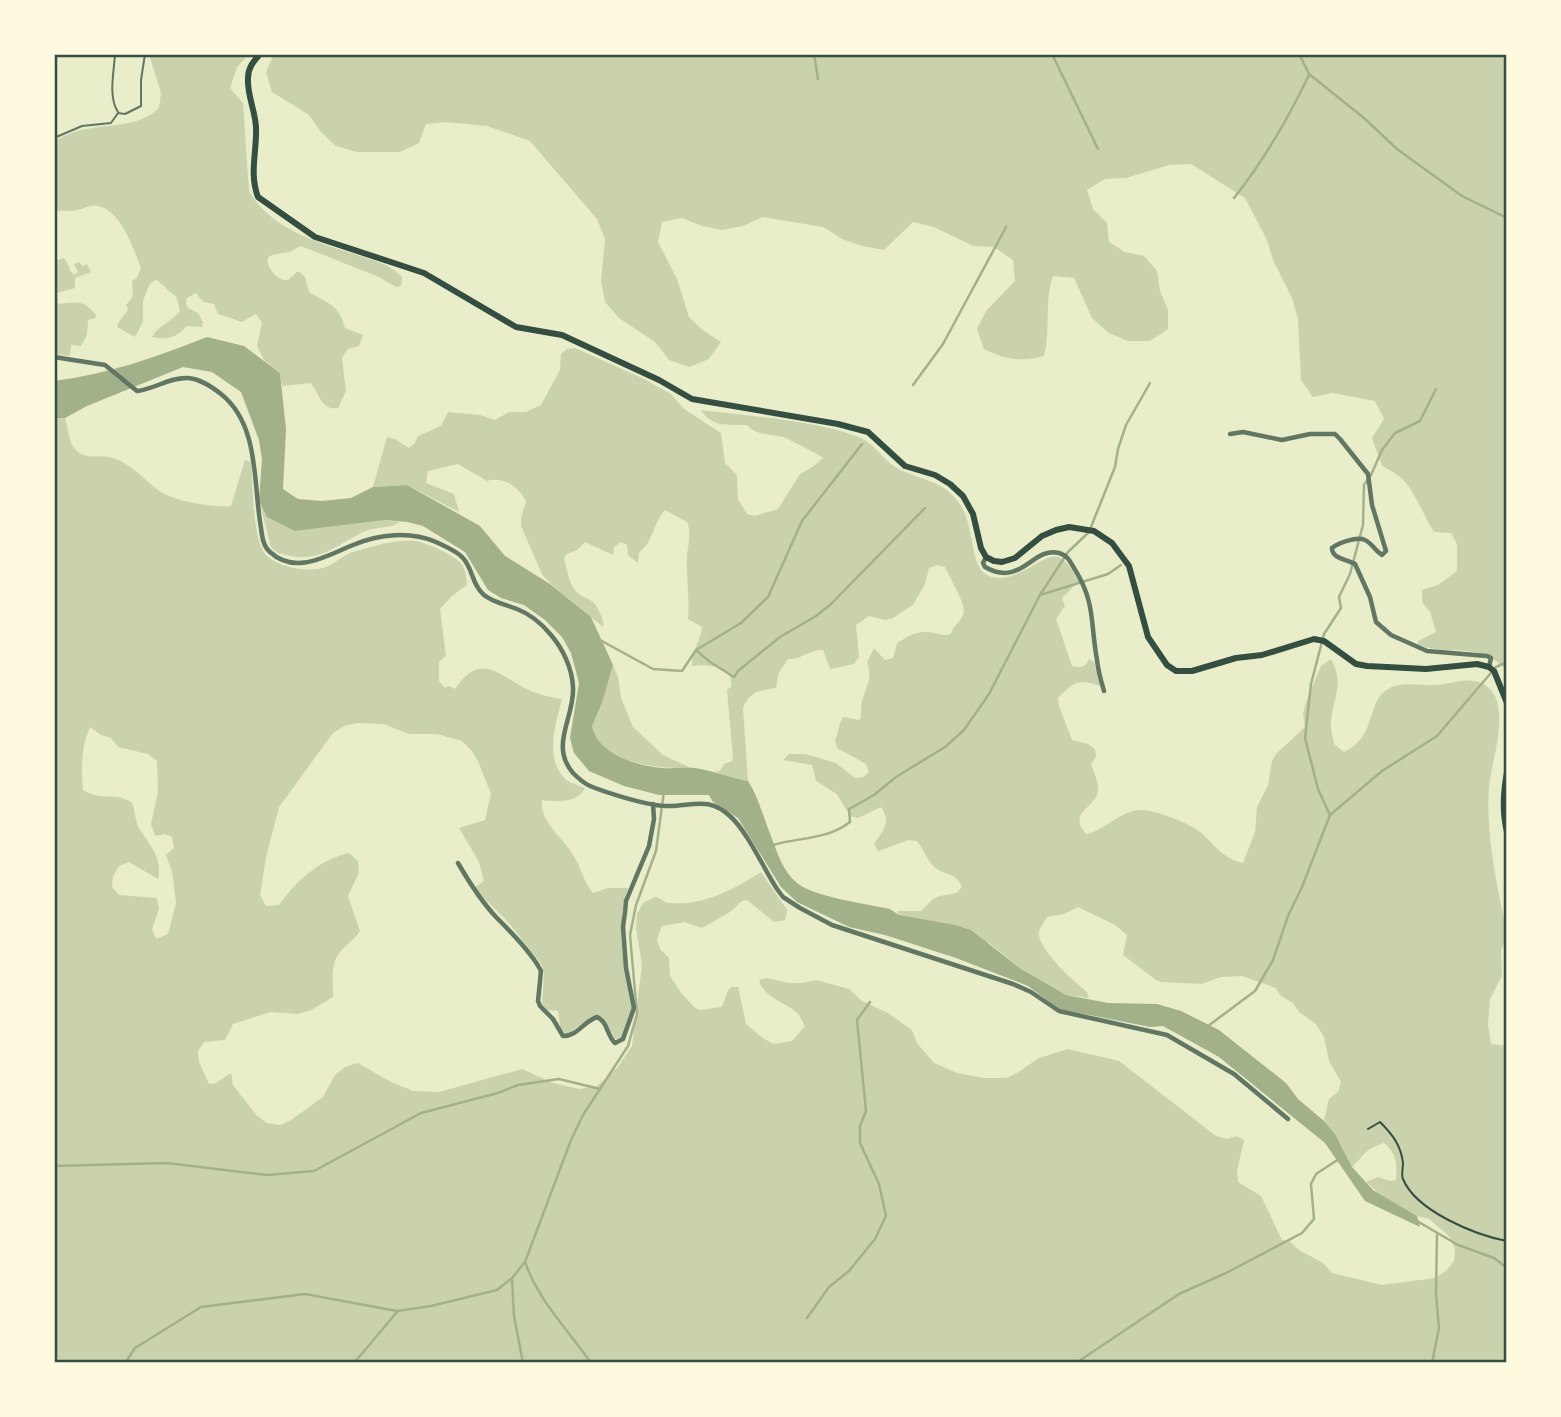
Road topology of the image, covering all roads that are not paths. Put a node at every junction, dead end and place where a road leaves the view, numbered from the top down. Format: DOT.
graph roads {
  1 [pos="115,54"];
  2 [pos="145,54"];
  3 [pos="260,54"];
  4 [pos="118,113"];
  5 [pos="54,138"];
  6 [pos="54,357"];
  7 [pos="1230,434"];
  8 [pos="986,557"];
  9 [pos="1489,667"];
  10 [pos="1104,691"];
  11 [pos="1507,703"];
  12 [pos="1507,772"];
  13 [pos="656,804"];
  14 [pos="1507,832"];
  15 [pos="458,863"];
  16 [pos="1288,1119"];
  1 -- 4 [label="lane"];
  2 -- 4 [label="lane"];
  3 -- 8 [label="main road"];
  4 -- 5 [label="lane"];
  6 -- 13 [label="street"];
  7 -- 9 [label="street"];
  8 -- 9 [label="main road"];
  8 -- 10 [label="street"];
  9 -- 11 [label="main road"];
  12 -- 14 [label="main road"];
  13 -- 15 [label="street"];
  13 -- 16 [label="street"];
}
